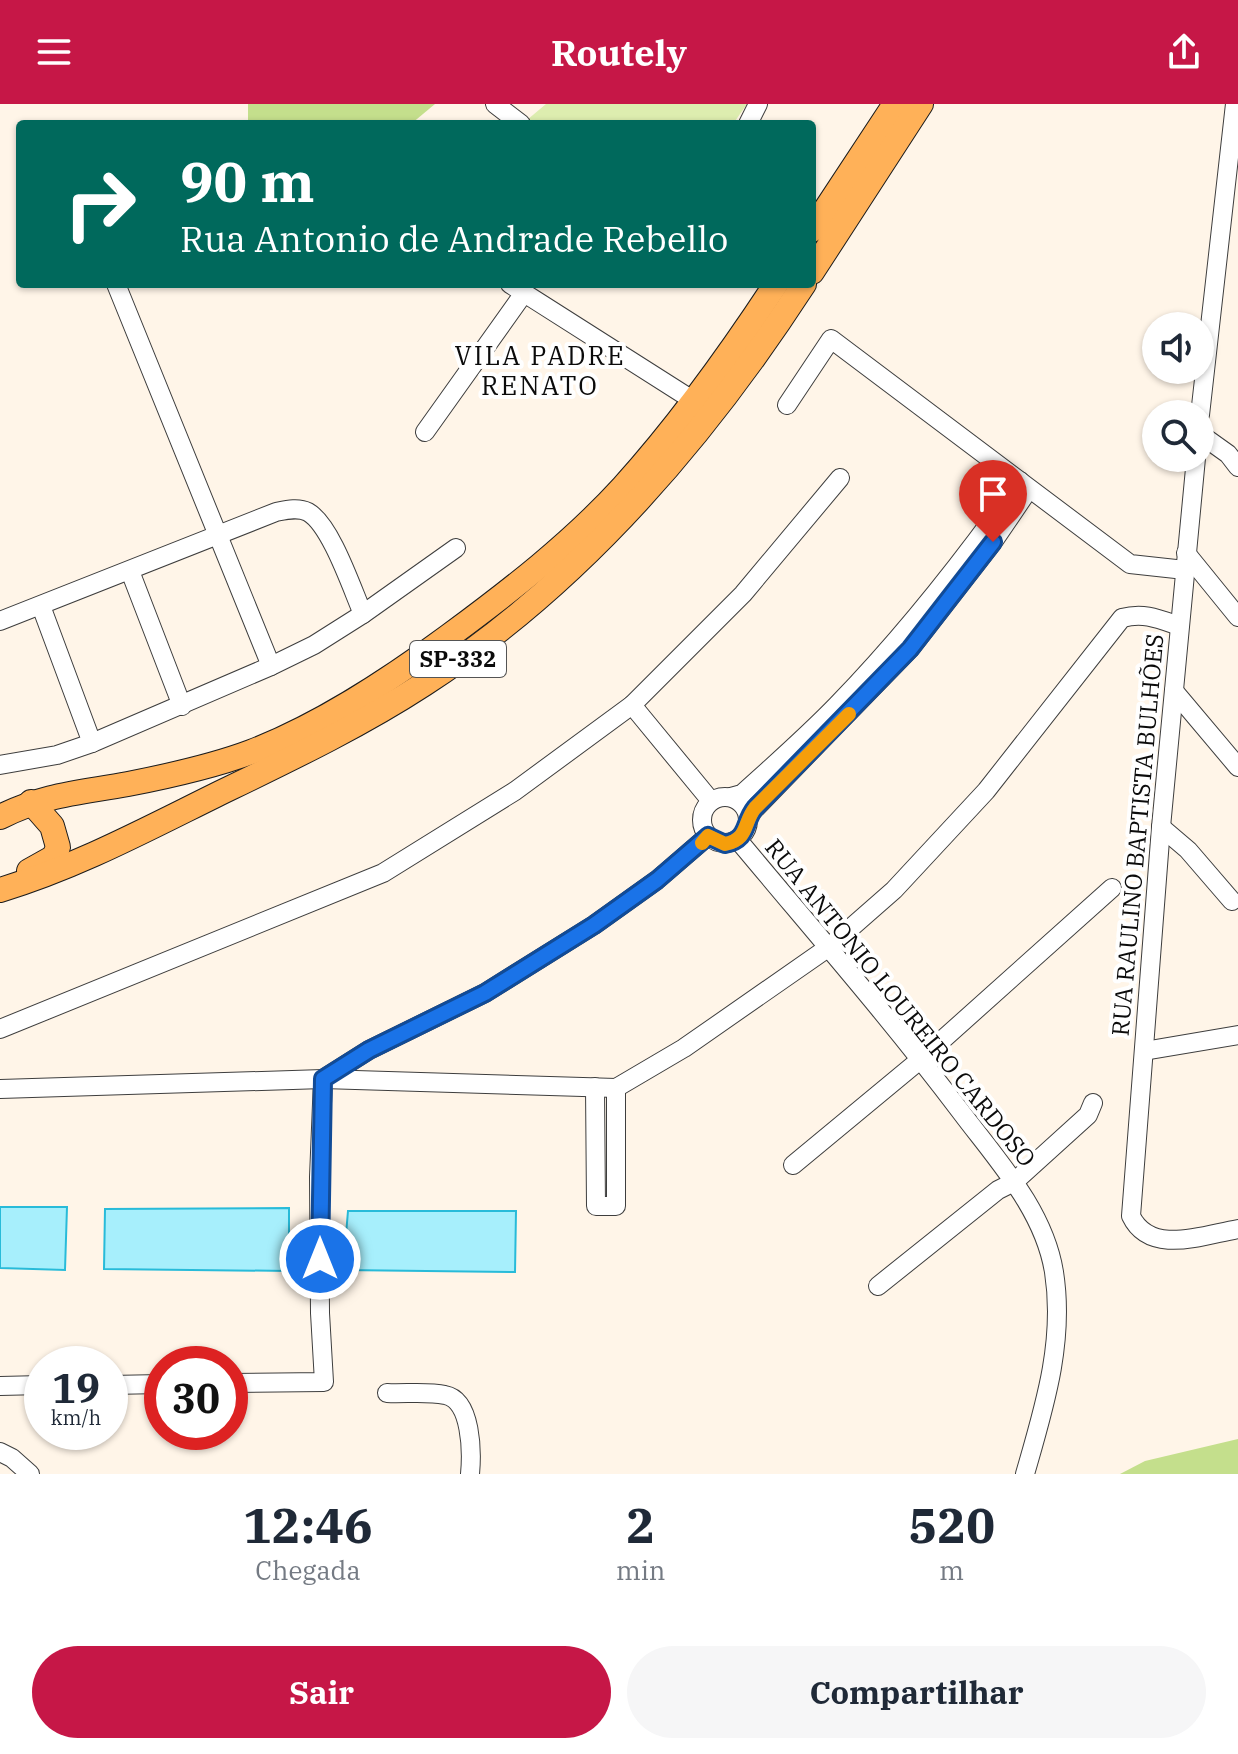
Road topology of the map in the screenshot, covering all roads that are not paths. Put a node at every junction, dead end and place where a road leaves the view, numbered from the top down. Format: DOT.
graph roads {
  1 [pos="495,104"];
  2 [pos="895,104"];
  3 [pos="921,104"];
  4 [pos="1235,104"];
  5 [pos="516,120"];
  6 [pos="816,224"];
  7 [pos="816,266"];
  8 [pos="118,288"];
  9 [pos="517,288"];
  10 [pos="766,288"];
  11 [pos="801,288"];
  12 [pos="1202,400"];
  13 [pos="694,401"];
  14 [pos="787,405"];
  15 [pos="425,432"];
  16 [pos="1214,444"];
  17 [pos="1238,467"];
  18 [pos="1195,472"];
  19 [pos="840,478"];
  20 [pos="1024,485"];
  21 [pos="218,536"];
  22 [pos="456,548"];
  23 [pos="1185,561"];
  24 [pos="130,571"];
  25 [pos="41,606"];
  26 [pos="363,614"];
  27 [pos="1238,617"];
  28 [pos="0,621"];
  29 [pos="1179,626"];
  30 [pos="271,666"];
  31 [pos="1174,691"];
  32 [pos="632,705"];
  33 [pos="182,706"];
  34 [pos="92,743"];
  35 [pos="0,765"];
  36 [pos="1238,767"];
  37 [pos="731,797"];
  38 [pos="711,801"];
  39 [pos="31,802"];
  40 [pos="748,816"];
  41 [pos="0,817"];
  42 [pos="1161,827"];
  43 [pos="708,836"];
  44 [pos="738,840"];
  45 [pos="1112,888"];
  46 [pos="0,890"];
  47 [pos="1232,901"];
  48 [pos="829,947"];
  49 [pos="0,1029"];
  50 [pos="1238,1035"];
  51 [pos="1144,1051"];
  52 [pos="921,1059"];
  53 [pos="323,1079"];
  54 [pos="595,1087"];
  55 [pos="616,1088"];
  56 [pos="0,1089"];
  57 [pos="1093,1103"];
  58 [pos="793,1165"];
  59 [pos="1014,1182"];
  60 [pos="1238,1229"];
  61 [pos="878,1286"];
  62 [pos="248,1383"];
  63 [pos="24,1385"];
  64 [pos="0,1386"];
  65 [pos="387,1393"];
  66 [pos="0,1452"];
  67 [pos="30,1474"];
  68 [pos="470,1474"];
  69 [pos="1025,1474"];
  1 -- 5 [label="street"];
  2 -- 6 [label="main road"];
  3 -- 7 [label="main road"];
  4 -- 12 [label="street"];
  8 -- 21 [label="street"];
  9 -- 13 [label="street"];
  9 -- 15 [label="street"];
  10 -- 13 [label="main road, SP-332"];
  11 -- 46 [label="main road, SP-332"];
  13 -- 39 [label="main road, SP-332"];
  14 -- 20 [label="street"];
  16 -- 17 [label="street"];
  18 -- 23 [label="street, RUA RAULINO BAPTISTA BULHÕES"];
  19 -- 32 [label="street"];
  20 -- 23 [label="street"];
  20 -- 37 [label="street"];
  20 -- 40 [label="street"];
  21 -- 24 [label="street"];
  21 -- 26 [label="street"];
  21 -- 30 [label="street"];
  22 -- 26 [label="street"];
  23 -- 27 [label="street"];
  23 -- 29 [label="street, RUA RAULINO BAPTISTA BULHÕES"];
  24 -- 25 [label="street"];
  24 -- 33 [label="street"];
  25 -- 28 [label="street"];
  25 -- 34 [label="street"];
  26 -- 30 [label="street"];
  29 -- 31 [label="street, RUA RAULINO BAPTISTA BULHÕES"];
  29 -- 48 [label="street"];
  30 -- 33 [label="street"];
  31 -- 36 [label="street"];
  31 -- 42 [label="street, RUA RAULINO BAPTISTA BULHÕES"];
  32 -- 38 [label="street"];
  32 -- 49 [label="street"];
  33 -- 34 [label="street"];
  34 -- 35 [label="street"];
  37 -- 38 [label="street"];
  37 -- 40 [label="street"];
  38 -- 43 [label="street"];
  39 -- 41 [label="main road, SP-332"];
  39 -- 46 [label="main road"];
  40 -- 44 [label="street"];
  42 -- 47 [label="street"];
  42 -- 51 [label="street, RUA RAULINO BAPTISTA BULHÕES"];
  43 -- 44 [label="street"];
  43 -- 53 [label="street"];
  44 -- 48 [label="street, RUA ANTONIO LOUREIRO CARDOSO"];
  45 -- 52 [label="street"];
  48 -- 52 [label="street, RUA ANTONIO LOUREIRO CARDOSO"];
  48 -- 55 [label="street"];
  50 -- 51 [label="street"];
  51 -- 60 [label="street, RUA RAULINO BAPTISTA BULHÕES"];
  52 -- 58 [label="street"];
  52 -- 59 [label="street, RUA ANTONIO LOUREIRO CARDOSO"];
  53 -- 54 [label="street"];
  53 -- 56 [label="street"];
  53 -- 62 [label="street"];
  54 -- 55 [label="street"];
  54 -- 55 [label="street"];
  57 -- 59 [label="street"];
  59 -- 61 [label="street"];
  59 -- 69 [label="street, RUA ANTONIO LOUREIRO CARDOSO"];
  63 -- 64 [label="street"];
  65 -- 68 [label="street"];
  66 -- 67 [label="street"];
}
